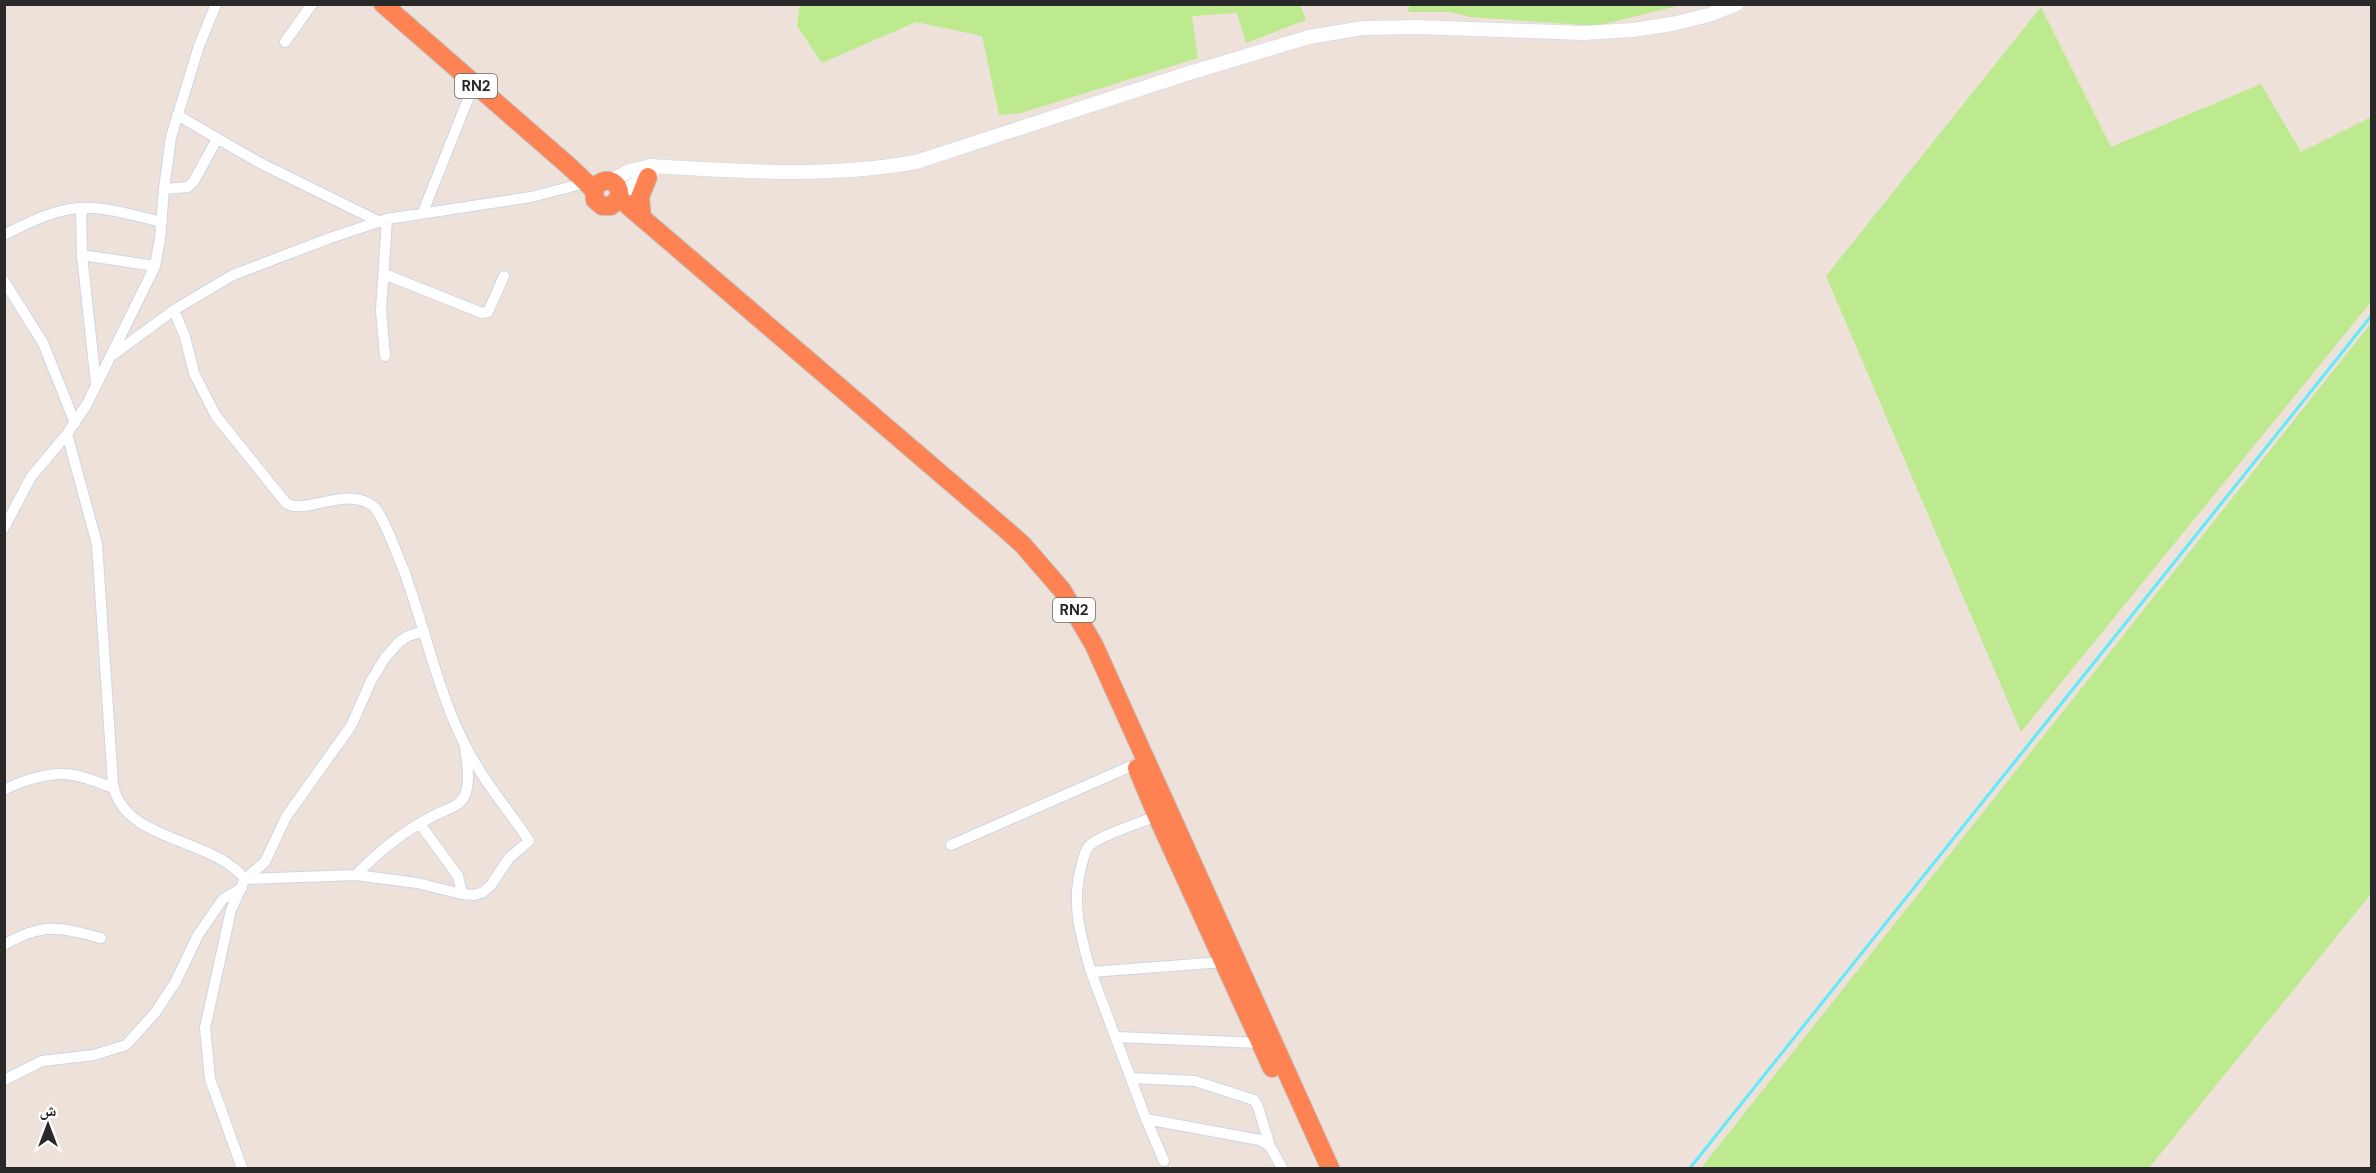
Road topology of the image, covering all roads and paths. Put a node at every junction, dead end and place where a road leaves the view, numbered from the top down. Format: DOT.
graph roads {
  1 [pos="216,4"];
  2 [pos="312,4"];
  3 [pos="383,4"];
  4 [pos="1737,4"];
  5 [pos="285,42"];
  6 [pos="474,84"];
  7 [pos="177,115"];
  8 [pos="217,139"];
  9 [pos="666,166"];
  10 [pos="648,177"];
  11 [pos="164,189"];
  12 [pos="606,191"];
  13 [pos="81,208"];
  14 [pos="423,212"];
  15 [pos="642,218"];
  16 [pos="383,220"];
  17 [pos="162,222"];
  18 [pos="4,235"];
  19 [pos="82,255"];
  20 [pos="155,266"];
  21 [pos="384,274"];
  22 [pos="504,276"];
  23 [pos="4,281"];
  24 [pos="174,310"];
  25 [pos="385,356"];
  26 [pos="107,359"];
  27 [pos="96,385"];
  28 [pos="75,423"];
  29 [pos="67,434"];
  30 [pos="4,528"];
  31 [pos="424,630"];
  32 [pos="465,744"];
  33 [pos="1136,764"];
  34 [pos="114,788"];
  35 [pos="4,790"];
  36 [pos="1157,816"];
  37 [pos="420,824"];
  38 [pos="951,845"];
  39 [pos="356,875"];
  40 [pos="243,884"];
  41 [pos="462,894"];
  42 [pos="100,938"];
  43 [pos="4,945"];
  44 [pos="1223,962"];
  45 [pos="1091,972"];
  46 [pos="1117,1037"];
  47 [pos="1260,1043"];
  48 [pos="1131,1078"];
  49 [pos="4,1080"];
  50 [pos="1146,1119"];
  51 [pos="1270,1146"];
  52 [pos="1164,1161"];
  53 [pos="242,1168"];
  54 [pos="1282,1168"];
  55 [pos="1317,1168"];
  56 [pos="1330,1168"];
  1 -- 7 [label="street"];
  2 -- 5 [label="street"];
  3 -- 6 [label="highway, RN2"];
  4 -- 9 [label="street"];
  6 -- 12 [label="highway, RN2"];
  6 -- 14 [label="street"];
  7 -- 8 [label="street"];
  7 -- 11 [label="street"];
  8 -- 11 [label="street"];
  8 -- 16 [label="street"];
  9 -- 10 [label="street"];
  9 -- 12 [label="street"];
  10 -- 12 [label="street"];
  10 -- 15 [label="highway"];
  11 -- 17 [label="street"];
  12 -- 14 [label="street"];
  12 -- 15 [label="highway, RN2"];
  12 -- 33 [label="highway, RN2"];
  13 -- 17 [label="street"];
  13 -- 18 [label="street"];
  13 -- 19 [label="street"];
  14 -- 16 [label="street"];
  15 -- 56 [label="highway, RN2"];
  16 -- 21 [label="street"];
  16 -- 24 [label="street"];
  17 -- 20 [label="street"];
  19 -- 20 [label="street"];
  19 -- 27 [label="street"];
  20 -- 26 [label="street"];
  21 -- 22 [label="street"];
  21 -- 25 [label="street"];
  23 -- 28 [label="street"];
  24 -- 26 [label="street"];
  24 -- 31 [label="street"];
  26 -- 27 [label="street"];
  27 -- 28 [label="street"];
  28 -- 29 [label="street"];
  29 -- 30 [label="street"];
  29 -- 34 [label="street"];
  31 -- 32 [label="street"];
  31 -- 40 [label="street"];
  32 -- 37 [label="street"];
  32 -- 41 [label="street"];
  33 -- 36 [label="highway, RN2"];
  33 -- 38 [label="street"];
  34 -- 35 [label="street"];
  34 -- 40 [label="street"];
  36 -- 44 [label="highway, RN2"];
  36 -- 45 [label="street"];
  37 -- 39 [label="street"];
  37 -- 41 [label="street"];
  39 -- 40 [label="street"];
  39 -- 41 [label="street"];
  40 -- 49 [label="street"];
  40 -- 53 [label="street"];
  42 -- 43 [label="street"];
  44 -- 45 [label="street"];
  44 -- 47 [label="highway, RN2"];
  45 -- 46 [label="street"];
  46 -- 47 [label="street"];
  46 -- 48 [label="street"];
  47 -- 55 [label="highway, RN2"];
  48 -- 50 [label="street"];
  48 -- 51 [label="street"];
  50 -- 51 [label="street"];
  50 -- 52 [label="street"];
  51 -- 54 [label="street"];
}
